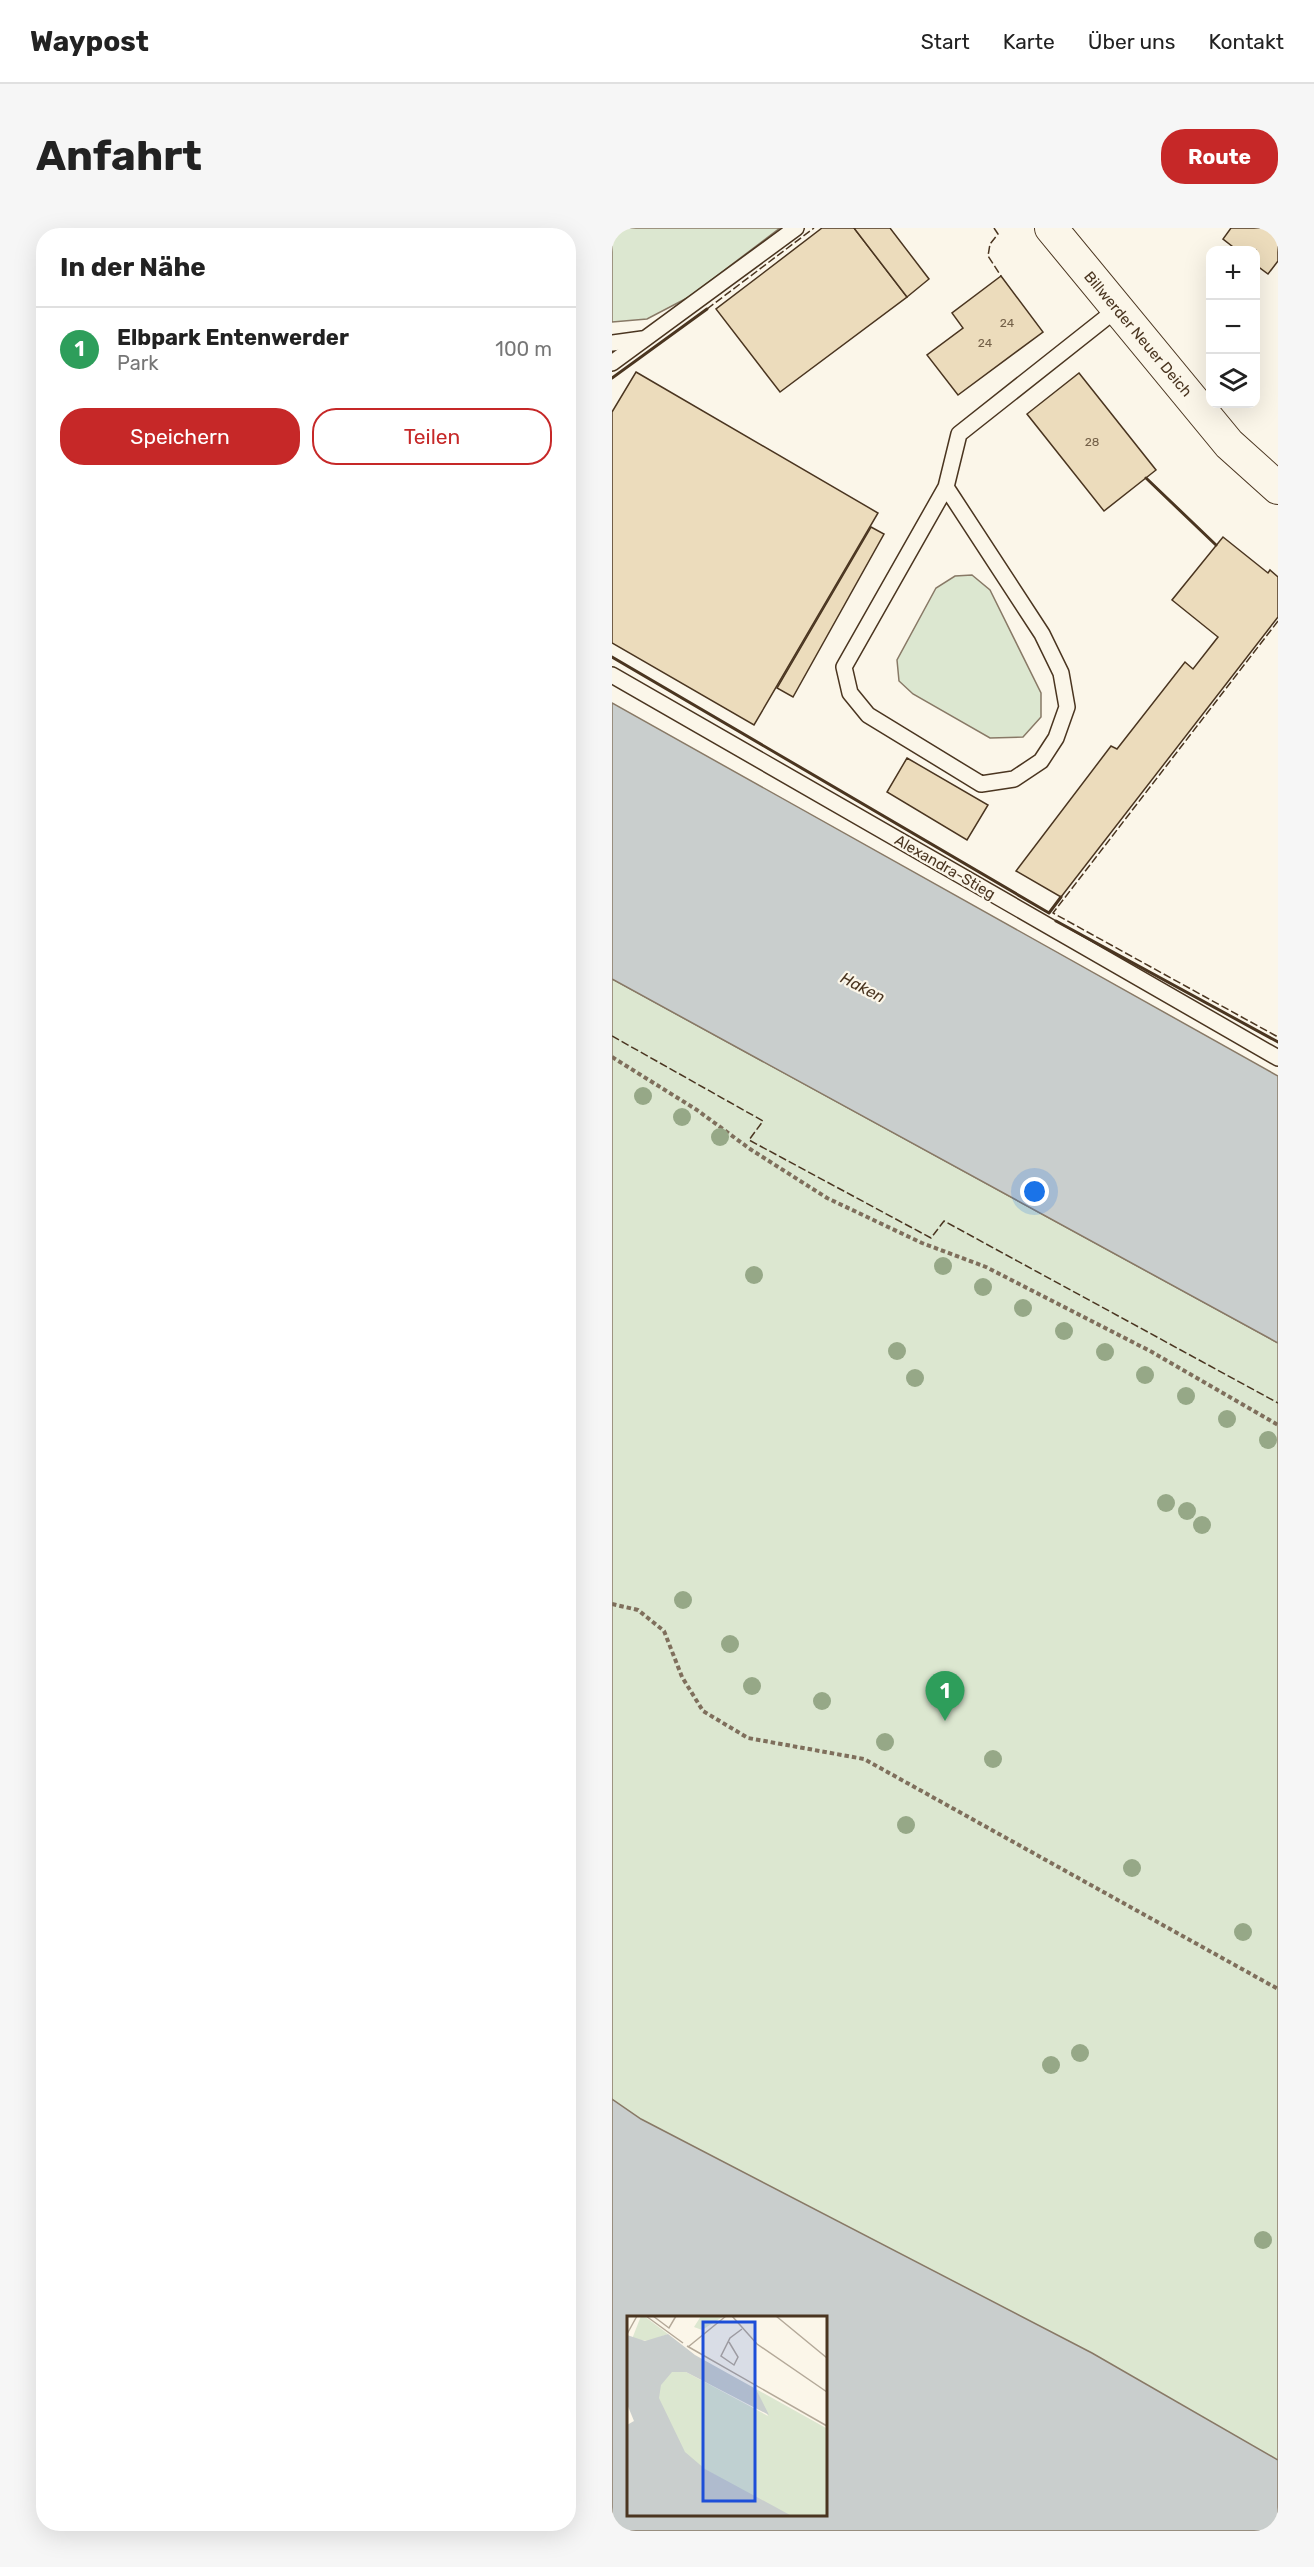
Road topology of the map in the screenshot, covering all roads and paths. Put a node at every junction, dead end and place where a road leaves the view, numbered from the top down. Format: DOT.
graph roads {
  1 [pos="796,228"];
  2 [pos="1051,228"];
  3 [pos="1118,309"];
  4 [pos="645,338"];
  5 [pos="612,342"];
  6 [pos="612,363"];
  7 [pos="946,487"];
  8 [pos="1278,488"];
  9 [pos="612,675"];
  10 [pos="612,1057"];
  11 [pos="1278,1058"];
  12 [pos="1278,1425"];
  13 [pos="612,1604"];
  14 [pos="1278,1989"];
  1 -- 4 [label="lane"];
  2 -- 3 [label="street, Billwerder Neuer Deich"];
  3 -- 7 [label="lane"];
  3 -- 8 [label="street, Billwerder Neuer Deich"];
  4 -- 5 [label="lane"];
  4 -- 6 [label="lane"];
  7 -- 7 [label="lane"];
  9 -- 11 [label="lane, Alexandra-Stieg"];
  10 -- 12 [label="path"];
  13 -- 14 [label="path"];
}
